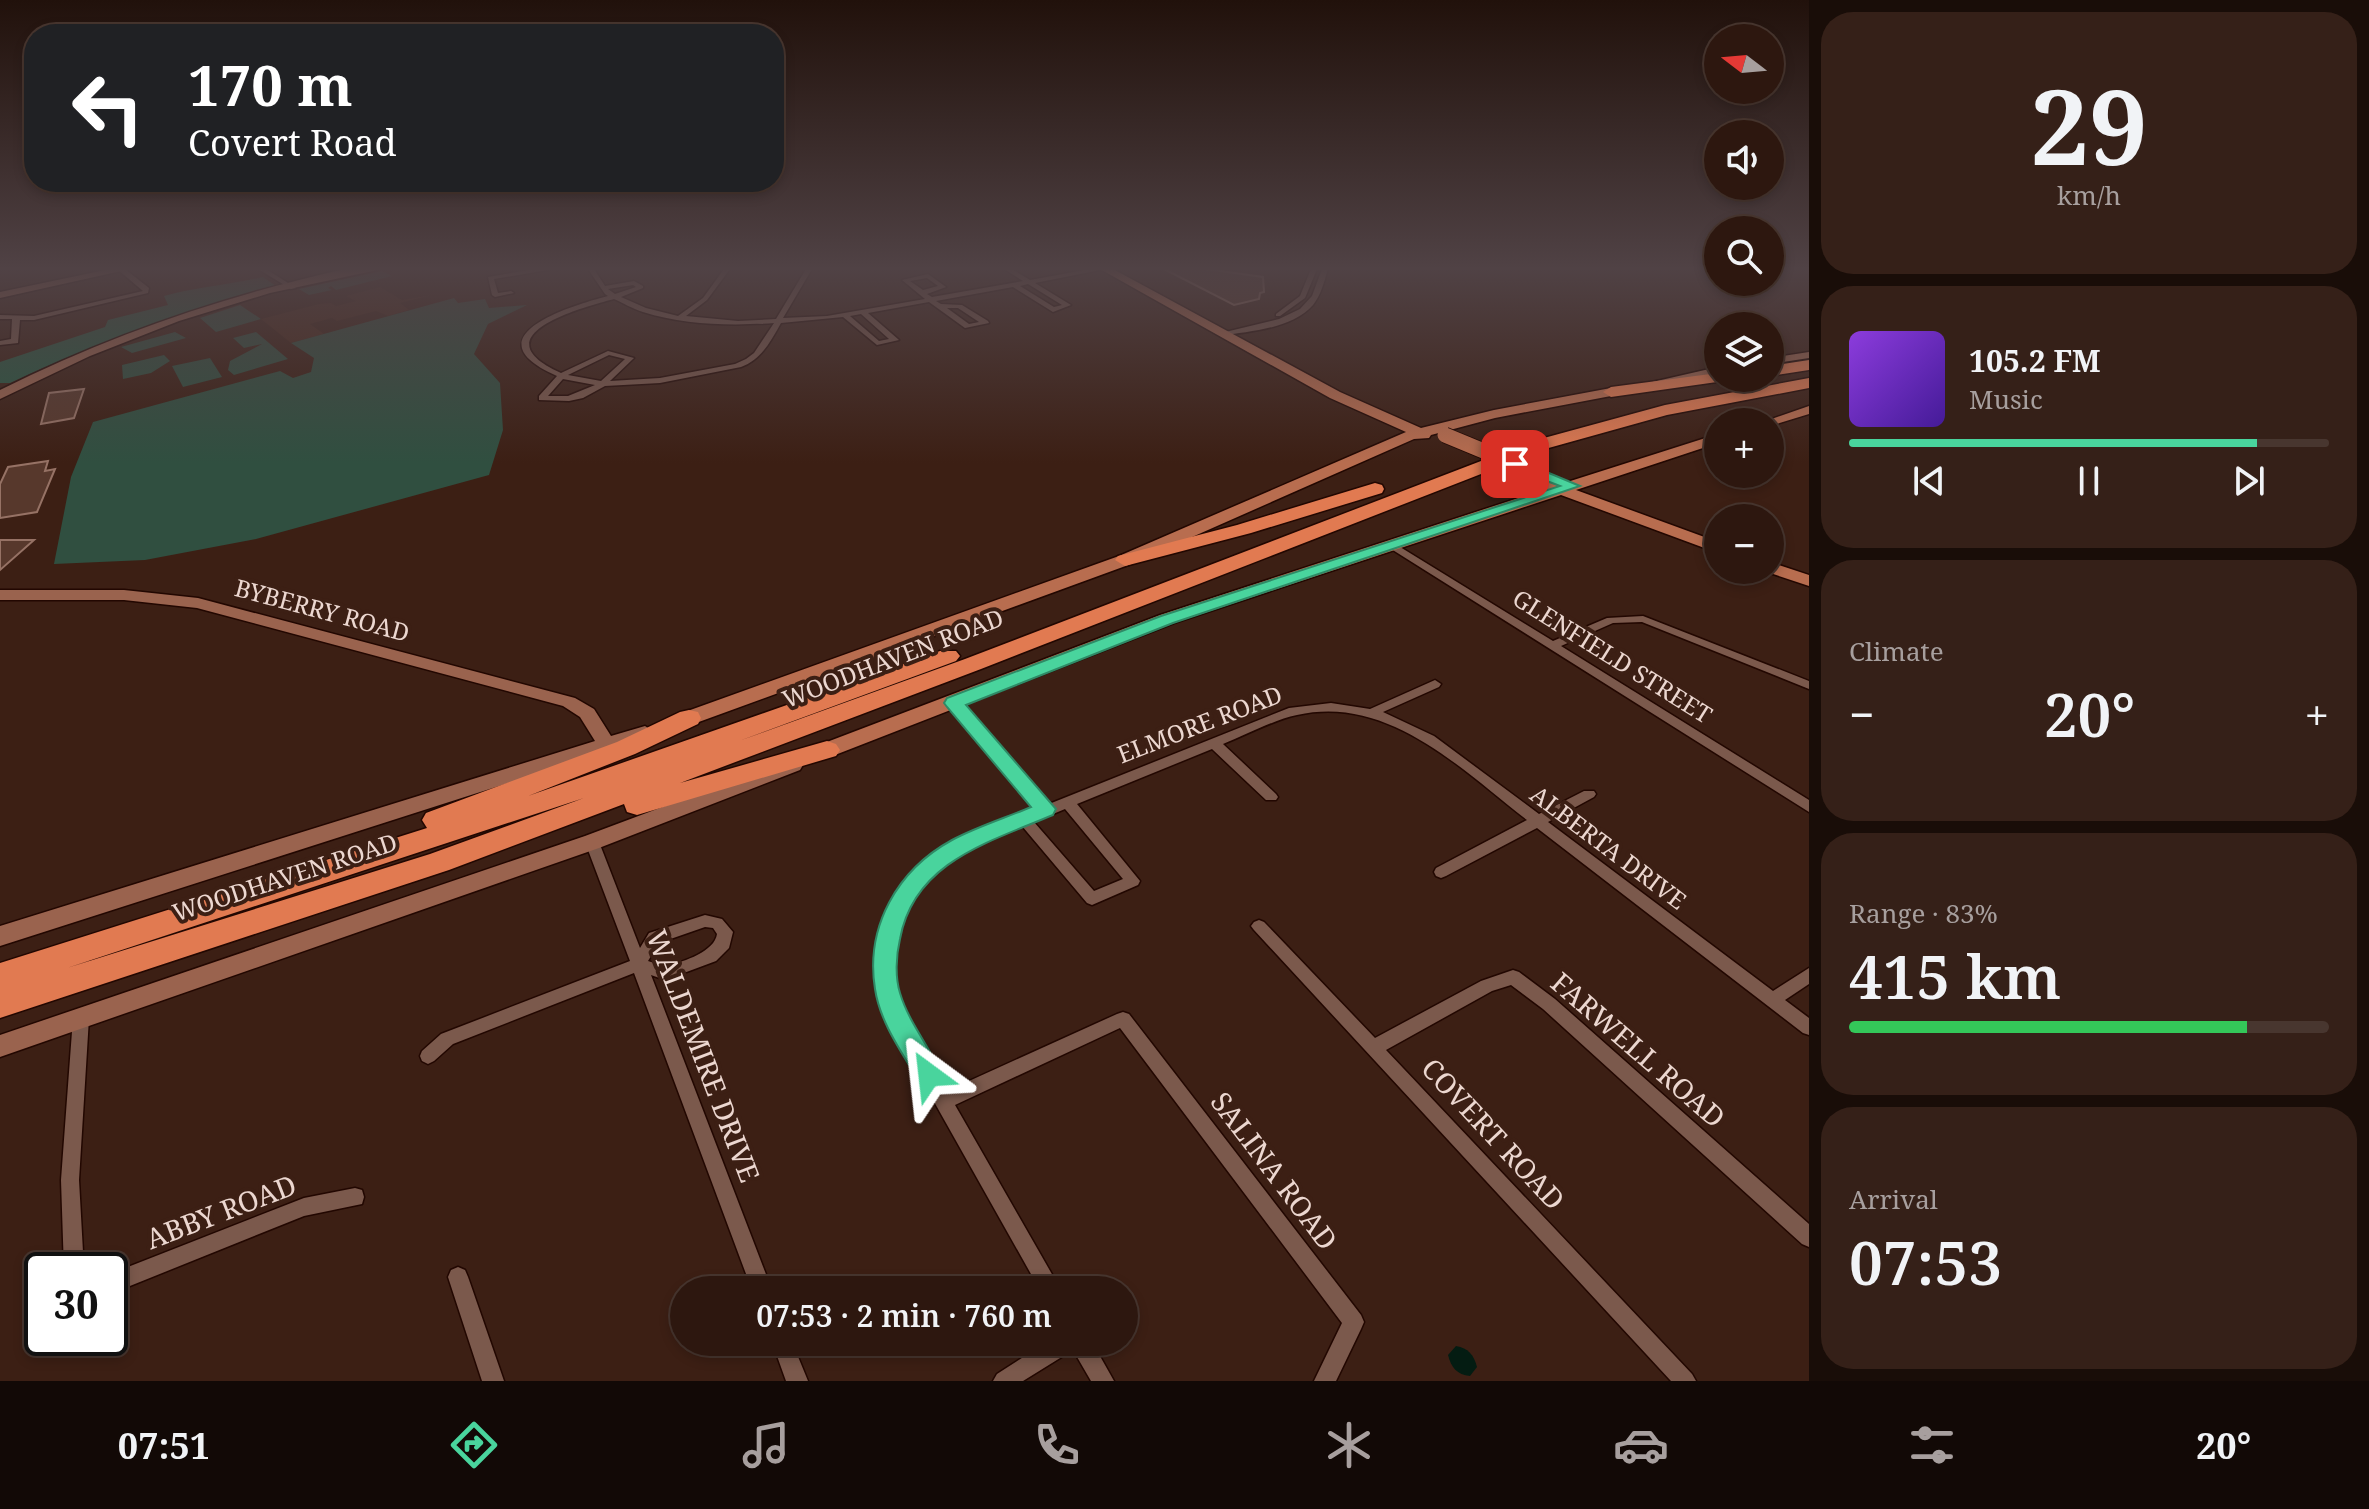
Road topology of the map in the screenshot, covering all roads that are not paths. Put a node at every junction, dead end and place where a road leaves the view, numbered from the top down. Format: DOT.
graph roads {
  1 [pos="15,333"];
  2 [pos="147,333"];
  3 [pos="530,333"];
  4 [pos="769,333"];
  5 [pos="866,333"];
  6 [pos="888,333"];
  7 [pos="1231,333"];
  8 [pos="0,343"];
  9 [pos="1809,355"];
  10 [pos="1784,359"];
  11 [pos="1809,367"];
  12 [pos="1784,370"];
  13 [pos="1704,373"];
  14 [pos="1784,374"];
  15 [pos="562,375"];
  16 [pos="1704,380"];
  17 [pos="606,383"];
  18 [pos="1809,383"];
  19 [pos="1611,392"];
  20 [pos="1705,392"];
  21 [pos="0,395"];
  22 [pos="1809,396"];
  23 [pos="1809,410"];
  24 [pos="1784,418"];
  25 [pos="1432,434"];
  26 [pos="1704,443"];
  27 [pos="1512,462"];
  28 [pos="1566,488"];
  29 [pos="1375,489"];
  30 [pos="1676,528"];
  31 [pos="1704,535"];
  32 [pos="1704,541"];
  33 [pos="1392,545"];
  34 [pos="1125,560"];
  35 [pos="1784,561"];
  36 [pos="1809,570"];
  37 [pos="1784,572"];
  38 [pos="1809,581"];
  39 [pos="0,595"];
  40 [pos="1553,645"];
  41 [pos="1435,684"];
  42 [pos="1809,685"];
  43 [pos="953,703"];
  44 [pos="1375,711"];
  45 [pos="689,718"];
  46 [pos="1213,742"];
  47 [pos="606,744"];
  48 [pos="827,750"];
  49 [pos="1589,794"];
  50 [pos="1271,797"];
  51 [pos="1067,802"];
  52 [pos="1809,807"];
  53 [pos="1045,809"];
  54 [pos="1023,818"];
  55 [pos="1538,822"];
  56 [pos="592,842"];
  57 [pos="439,862"];
  58 [pos="1441,872"];
  59 [pos="1259,926"];
  60 [pos="0,936"];
  61 [pos="638,965"];
  62 [pos="1809,975"];
  63 [pos="1,986"];
  64 [pos="1772,1000"];
  65 [pos="81,1018"];
  66 [pos="1809,1028"];
  67 [pos="0,1046"];
  68 [pos="1373,1048"];
  69 [pos="428,1056"];
  70 [pos="944,1101"];
  71 [pos="355,1197"];
  72 [pos="1809,1237"];
  73 [pos="73,1252"];
  74 [pos="757,1276"];
  75 [pos="1043,1276"];
  76 [pos="128,1277"];
  77 [pos="458,1277"];
  78 [pos="787,1356"];
  79 [pos="1044,1356"];
  80 [pos="1088,1356"];
  81 [pos="493,1381"];
  82 [pos="797,1381"];
  83 [pos="1004,1381"];
  84 [pos="1103,1381"];
  85 [pos="1325,1381"];
  86 [pos="1685,1381"];
  1 -- 8 [label="street"];
  2 -- 21 [label="main road"];
  3 -- 15 [label="street"];
  4 -- 17 [label="street"];
  5 -- 6 [label="street"];
  7 -- 25 [label="main road"];
  9 -- 10 [label="main road"];
  11 -- 12 [label="highway"];
  11 -- 14 [label="highway, WOODHAVEN ROAD"];
  13 -- 19 [label="main road, WOODHAVEN ROAD"];
  15 -- 17 [label="street"];
  15 -- 17 [label="street"];
  15 -- 17 [label="street"];
  16 -- 19 [label="highway"];
  18 -- 27 [label="highway, WOODHAVEN ROAD"];
  19 -- 25 [label="main road, WOODHAVEN ROAD"];
  20 -- 29 [label="highway, WOODHAVEN ROAD"];
  22 -- 27 [label="highway"];
  23 -- 24 [label="main road"];
  25 -- 27 [label="main road"];
  25 -- 34 [label="main road, WOODHAVEN ROAD"];
  26 -- 28 [label="main road"];
  27 -- 28 [label="main road"];
  27 -- 57 [label="highway, WOODHAVEN ROAD"];
  28 -- 30 [label="main road"];
  28 -- 33 [label="main road"];
  29 -- 34 [label="highway"];
  29 -- 63 [label="highway, WOODHAVEN ROAD"];
  30 -- 31 [label="main road"];
  30 -- 32 [label="main road"];
  33 -- 40 [label="street, GLENFIELD STREET"];
  33 -- 43 [label="main road"];
  34 -- 45 [label="main road, WOODHAVEN ROAD"];
  35 -- 36 [label="main road"];
  37 -- 38 [label="main road"];
  39 -- 47 [label="main road, BYBERRY ROAD"];
  40 -- 42 [label="street"];
  40 -- 52 [label="street, GLENFIELD STREET"];
  41 -- 44 [label="street"];
  43 -- 48 [label="main road"];
  43 -- 53 [label="street"];
  44 -- 46 [label="street, ELMORE ROAD"];
  44 -- 55 [label="street, ALBERTA DRIVE"];
  45 -- 47 [label="main road, WOODHAVEN ROAD"];
  45 -- 63 [label="highway"];
  46 -- 50 [label="street"];
  46 -- 51 [label="street, ELMORE ROAD"];
  47 -- 60 [label="main road, WOODHAVEN ROAD"];
  48 -- 56 [label="main road"];
  48 -- 57 [label="highway"];
  49 -- 55 [label="street"];
  51 -- 53 [label="street, ELMORE ROAD"];
  51 -- 54 [label="street"];
  53 -- 54 [label="street, ELMORE ROAD"];
  54 -- 70 [label="street, ELMORE ROAD"];
  55 -- 58 [label="street"];
  55 -- 64 [label="street, ALBERTA DRIVE"];
  56 -- 61 [label="street, WALDEMIRE DRIVE"];
  56 -- 65 [label="main road"];
  57 -- 63 [label="highway, WOODHAVEN ROAD"];
  59 -- 68 [label="street, COVERT ROAD"];
  61 -- 61 [label="street"];
  61 -- 69 [label="street"];
  61 -- 74 [label="street, WALDEMIRE DRIVE"];
  62 -- 64 [label="street"];
  64 -- 66 [label="street, ALBERTA DRIVE"];
  65 -- 67 [label="main road"];
  65 -- 73 [label="street"];
  68 -- 72 [label="street, FARWELL ROAD"];
  68 -- 86 [label="street, COVERT ROAD"];
  70 -- 75 [label="street, ELMORE ROAD"];
  70 -- 85 [label="street, SALINA ROAD"];
  71 -- 76 [label="street, ABBY ROAD"];
  77 -- 81 [label="street"];
  78 -- 82 [label="street"];
  79 -- 83 [label="street"];
  80 -- 84 [label="street"];
}
